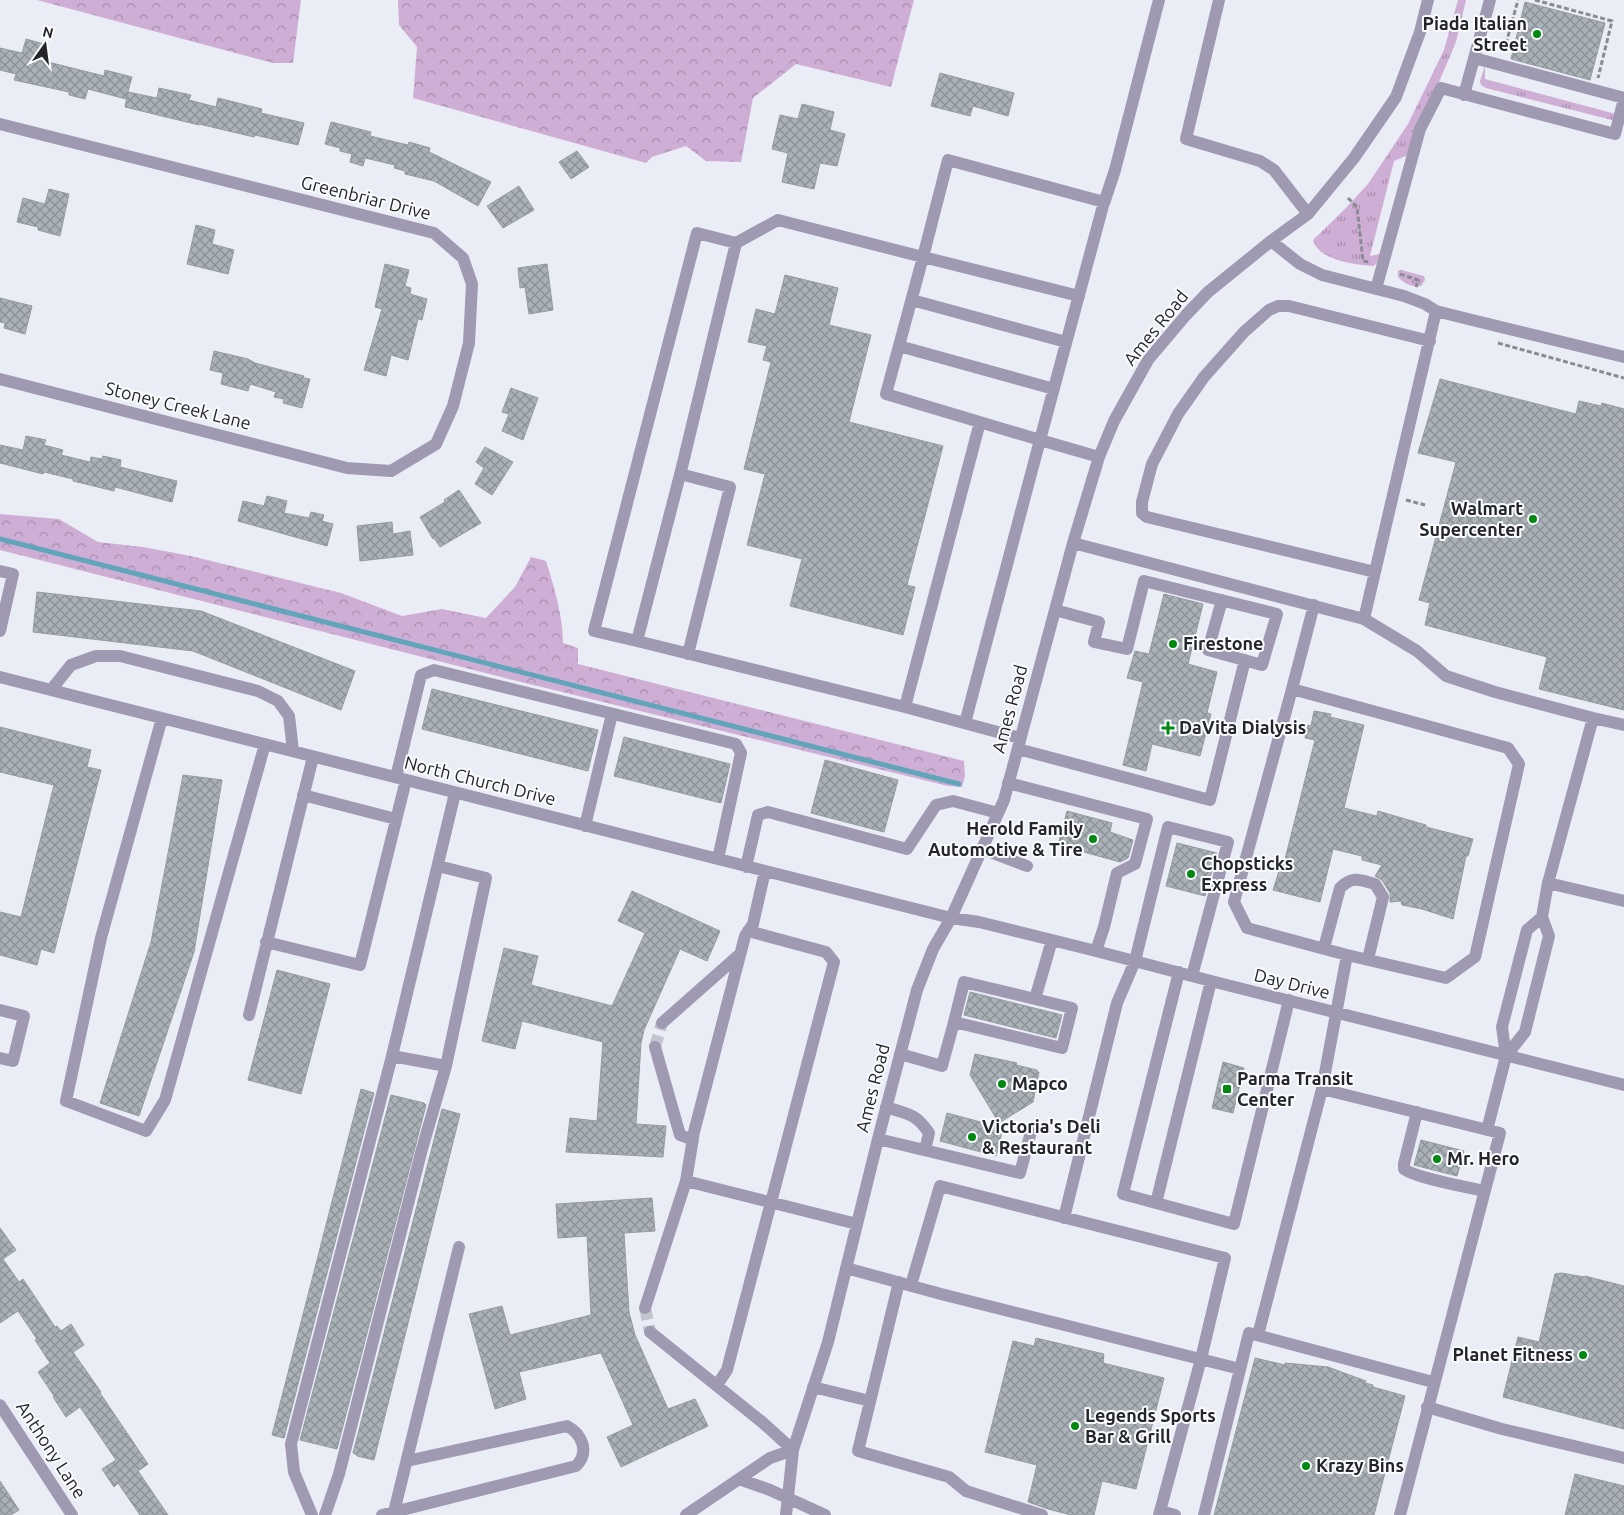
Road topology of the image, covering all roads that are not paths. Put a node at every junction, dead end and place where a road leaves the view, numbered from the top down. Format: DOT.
graph roads {
  1 [pos="1159,0"];
  2 [pos="1219,0"];
  3 [pos="1428,0"];
  4 [pos="1490,0"];
  5 [pos="1474,58"];
  6 [pos="1464,95"];
  7 [pos="1624,98"];
  8 [pos="0,124"];
  9 [pos="1104,203"];
  10 [pos="1308,214"];
  11 [pos="1271,241"];
  12 [pos="736,243"];
  13 [pos="923,257"];
  14 [pos="1376,289"];
  15 [pos="1079,296"];
  16 [pos="912,300"];
  17 [pos="1436,310"];
  18 [pos="1430,341"];
  19 [pos="1066,342"];
  20 [pos="899,346"];
  21 [pos="1624,357"];
  22 [pos="0,379"];
  23 [pos="1054,388"];
  24 [pos="980,422"];
  25 [pos="1040,440"];
  26 [pos="1099,457"];
  27 [pos="347,468"];
  28 [pos="680,474"];
  29 [pos="1073,543"];
  30 [pos="0,571"];
  31 [pos="1375,572"];
  32 [pos="1222,600"];
  33 [pos="1314,605"];
  34 [pos="1055,610"];
  35 [pos="1364,618"];
  36 [pos="0,628"];
  37 [pos="637,641"];
  38 [pos="688,654"];
  39 [pos="1245,660"];
  40 [pos="0,677"];
  41 [pos="1292,689"];
  42 [pos="51,690"];
  43 [pos="905,707"];
  44 [pos="612,714"];
  45 [pos="162,718"];
  46 [pos="1592,718"];
  47 [pos="964,723"];
  48 [pos="1624,726"];
  49 [pos="1019,743"];
  50 [pos="265,744"];
  51 [pos="293,751"];
  52 [pos="313,756"];
  53 [pos="401,779"];
  54 [pos="1008,782"];
  55 [pos="455,793"];
  56 [pos="304,795"];
  57 [pos="998,813"];
  58 [pos="396,819"];
  59 [pos="585,826"];
  60 [pos="982,849"];
  61 [pos="718,859"];
  62 [pos="438,866"];
  63 [pos="746,866"];
  64 [pos="1027,866"];
  65 [pos="765,871"];
  66 [pos="1548,882"];
  67 [pos="1624,901"];
  68 [pos="1542,917"];
  69 [pos="951,918"];
  70 [pos="748,932"];
  71 [pos="1052,940"];
  72 [pos="266,942"];
  73 [pos="1324,948"];
  74 [pos="1096,951"];
  75 [pos="740,954"];
  76 [pos="1347,954"];
  77 [pos="1368,960"];
  78 [pos="1135,961"];
  79 [pos="1179,972"];
  80 [pos="1192,976"];
  81 [pos="1211,981"];
  82 [pos="1035,999"];
  83 [pos="1289,1000"];
  84 [pos="0,1010"];
  85 [pos="1336,1013"];
  86 [pos="249,1015"];
  87 [pos="954,1022"];
  88 [pos="662,1023"];
  89 [pos="655,1047"];
  90 [pos="900,1054"];
  91 [pos="392,1056"];
  92 [pos="1506,1056"];
  93 [pos="0,1058"];
  94 [pos="446,1066"];
  95 [pos="1624,1085"];
  96 [pos="1322,1089"];
  97 [pos="886,1107"];
  98 [pos="1417,1112"];
  99 [pos="1032,1128"];
  100 [pos="1487,1130"];
  101 [pos="878,1139"];
  102 [pos="693,1140"];
  103 [pos="925,1150"];
  104 [pos="686,1181"];
  105 [pos="1484,1192"];
  106 [pos="772,1203"];
  107 [pos="1156,1203"];
  108 [pos="1064,1218"];
  109 [pos="857,1224"];
  110 [pos="459,1247"];
  111 [pos="846,1268"];
  112 [pos="905,1284"];
  113 [pos="645,1308"];
  114 [pos="650,1332"];
  115 [pos="1258,1335"];
  116 [pos="1201,1359"];
  117 [pos="1240,1369"];
  118 [pos="1433,1382"];
  119 [pos="717,1385"];
  120 [pos="813,1386"];
  121 [pos="870,1401"];
  122 [pos="0,1405"];
  123 [pos="1427,1407"];
  124 [pos="792,1450"];
  125 [pos="1624,1458"];
  126 [pos="407,1461"];
  127 [pos="739,1479"];
  128 [pos="788,1497"];
  129 [pos="388,1513"];
  130 [pos="1160,1513"];
  131 [pos="688,1514"];
  132 [pos="72,1515"];
  133 [pos="312,1515"];
  134 [pos="325,1515"];
  135 [pos="786,1515"];
  136 [pos="825,1515"];
  137 [pos="1042,1515"];
  138 [pos="1175,1515"];
  139 [pos="1204,1515"];
  140 [pos="1400,1515"];
  1 -- 9 [label="street"];
  2 -- 10 [label="street"];
  3 -- 10 [label="street, Ames Road"];
  4 -- 5 [label="street"];
  5 -- 6 [label="street"];
  5 -- 7 [label="street"];
  6 -- 7 [label="street"];
  6 -- 14 [label="street"];
  8 -- 27 [label="street, Greenbriar Drive"];
  9 -- 13 [label="street"];
  9 -- 15 [label="street"];
  10 -- 11 [label="street, Ames Road"];
  11 -- 14 [label="street"];
  11 -- 26 [label="street, Ames Road"];
  12 -- 13 [label="street"];
  12 -- 28 [label="street"];
  12 -- 37 [label="street"];
  13 -- 15 [label="street"];
  13 -- 16 [label="street"];
  14 -- 17 [label="street"];
  15 -- 19 [label="street"];
  16 -- 19 [label="street"];
  16 -- 20 [label="street"];
  17 -- 18 [label="street"];
  17 -- 21 [label="street"];
  18 -- 31 [label="street"];
  18 -- 31 [label="street"];
  19 -- 23 [label="street"];
  20 -- 23 [label="street"];
  20 -- 24 [label="street"];
  22 -- 27 [label="street, Stoney Creek Lane"];
  23 -- 25 [label="street"];
  24 -- 25 [label="street"];
  24 -- 43 [label="street"];
  25 -- 26 [label="street"];
  25 -- 47 [label="street"];
  26 -- 29 [label="street, Ames Road"];
  28 -- 37 [label="street"];
  28 -- 38 [label="street"];
  29 -- 33 [label="street"];
  29 -- 34 [label="street, Ames Road"];
  30 -- 36 [label="street"];
  31 -- 35 [label="street"];
  32 -- 34 [label="street"];
  32 -- 39 [label="street"];
  32 -- 39 [label="street"];
  33 -- 35 [label="street"];
  33 -- 41 [label="street"];
  34 -- 49 [label="street, Ames Road"];
  35 -- 46 [label="street"];
  37 -- 38 [label="street"];
  38 -- 43 [label="street"];
  39 -- 49 [label="street"];
  40 -- 42 [label="street, North Church Drive"];
  41 -- 73 [label="street"];
  41 -- 77 [label="street"];
  42 -- 45 [label="street, North Church Drive"];
  42 -- 51 [label="street"];
  43 -- 47 [label="street"];
  44 -- 53 [label="street"];
  44 -- 59 [label="street"];
  44 -- 61 [label="street"];
  45 -- 50 [label="street, North Church Drive"];
  45 -- 50 [label="street"];
  46 -- 48 [label="street"];
  46 -- 66 [label="street"];
  47 -- 49 [label="street"];
  49 -- 54 [label="street, Ames Road"];
  50 -- 51 [label="street, North Church Drive"];
  51 -- 52 [label="street, North Church Drive"];
  52 -- 53 [label="street, North Church Drive"];
  52 -- 56 [label="street"];
  53 -- 55 [label="street, North Church Drive"];
  53 -- 58 [label="street"];
  54 -- 57 [label="street, Ames Road"];
  54 -- 74 [label="street"];
  55 -- 59 [label="street, North Church Drive"];
  55 -- 62 [label="street"];
  56 -- 58 [label="street"];
  56 -- 72 [label="street"];
  57 -- 60 [label="street, Ames Road"];
  57 -- 63 [label="street"];
  58 -- 72 [label="street"];
  59 -- 61 [label="street, North Church Drive"];
  60 -- 64 [label="street"];
  60 -- 69 [label="street, Ames Road"];
  61 -- 63 [label="street, North Church Drive"];
  62 -- 91 [label="street"];
  62 -- 94 [label="street"];
  63 -- 65 [label="street, North Church Drive"];
  65 -- 69 [label="street, North Church Drive"];
  65 -- 70 [label="street"];
  66 -- 67 [label="street"];
  66 -- 68 [label="street"];
  68 -- 92 [label="street"];
  68 -- 92 [label="street"];
  69 -- 71 [label="street, Day Drive"];
  69 -- 90 [label="street, Ames Road"];
  70 -- 75 [label="street"];
  70 -- 106 [label="street"];
  71 -- 74 [label="street, Day Drive"];
  71 -- 82 [label="street"];
  72 -- 86 [label="street"];
  73 -- 76 [label="street"];
  73 -- 77 [label="street"];
  74 -- 78 [label="street, Day Drive"];
  75 -- 88 [label="street"];
  75 -- 102 [label="street"];
  76 -- 77 [label="street"];
  76 -- 85 [label="street"];
  78 -- 79 [label="street, Day Drive"];
  78 -- 80 [label="street"];
  78 -- 108 [label="street"];
  79 -- 80 [label="street, Day Drive"];
  79 -- 107 [label="street"];
  80 -- 81 [label="street, Day Drive"];
  81 -- 83 [label="street, Day Drive"];
  81 -- 107 [label="street"];
  82 -- 87 [label="street"];
  82 -- 87 [label="street"];
  83 -- 85 [label="street, Day Drive"];
  83 -- 107 [label="street"];
  84 -- 93 [label="street"];
  85 -- 92 [label="street, Day Drive"];
  85 -- 96 [label="street"];
  87 -- 90 [label="street"];
  89 -- 102 [label="street"];
  90 -- 97 [label="street, Ames Road"];
  91 -- 94 [label="street"];
  91 -- 133 [label="street"];
  92 -- 95 [label="street, Day Drive"];
  92 -- 100 [label="street"];
  94 -- 134 [label="street"];
  96 -- 98 [label="street"];
  96 -- 115 [label="street"];
  97 -- 101 [label="street, Ames Road"];
  97 -- 103 [label="street"];
  98 -- 100 [label="street"];
  98 -- 105 [label="street"];
  99 -- 103 [label="street"];
  100 -- 105 [label="street"];
  101 -- 103 [label="street"];
  101 -- 109 [label="street, Ames Road"];
  102 -- 104 [label="street"];
  104 -- 106 [label="street"];
  104 -- 113 [label="street"];
  105 -- 118 [label="street"];
  106 -- 109 [label="street"];
  106 -- 119 [label="street"];
  108 -- 112 [label="street"];
  108 -- 116 [label="street"];
  109 -- 111 [label="street, Ames Road"];
  110 -- 126 [label="street"];
  111 -- 112 [label="street"];
  111 -- 120 [label="street, Ames Road"];
  112 -- 116 [label="street"];
  112 -- 121 [label="street"];
  114 -- 119 [label="street"];
  115 -- 117 [label="street"];
  115 -- 118 [label="street"];
  116 -- 117 [label="street"];
  116 -- 130 [label="street"];
  117 -- 139 [label="street"];
  118 -- 123 [label="street"];
  119 -- 124 [label="street"];
  120 -- 121 [label="street"];
  120 -- 124 [label="street, Ames Road"];
  121 -- 137 [label="street"];
  122 -- 132 [label="street, Anthony Lane"];
  123 -- 125 [label="street"];
  123 -- 140 [label="street"];
  124 -- 127 [label="street"];
  124 -- 128 [label="street, Ames Road"];
  126 -- 129 [label="street"];
  126 -- 129 [label="street"];
  127 -- 128 [label="street"];
  127 -- 131 [label="street"];
  128 -- 135 [label="street, Ames Road"];
  128 -- 136 [label="street"];
  130 -- 138 [label="street"];
}
